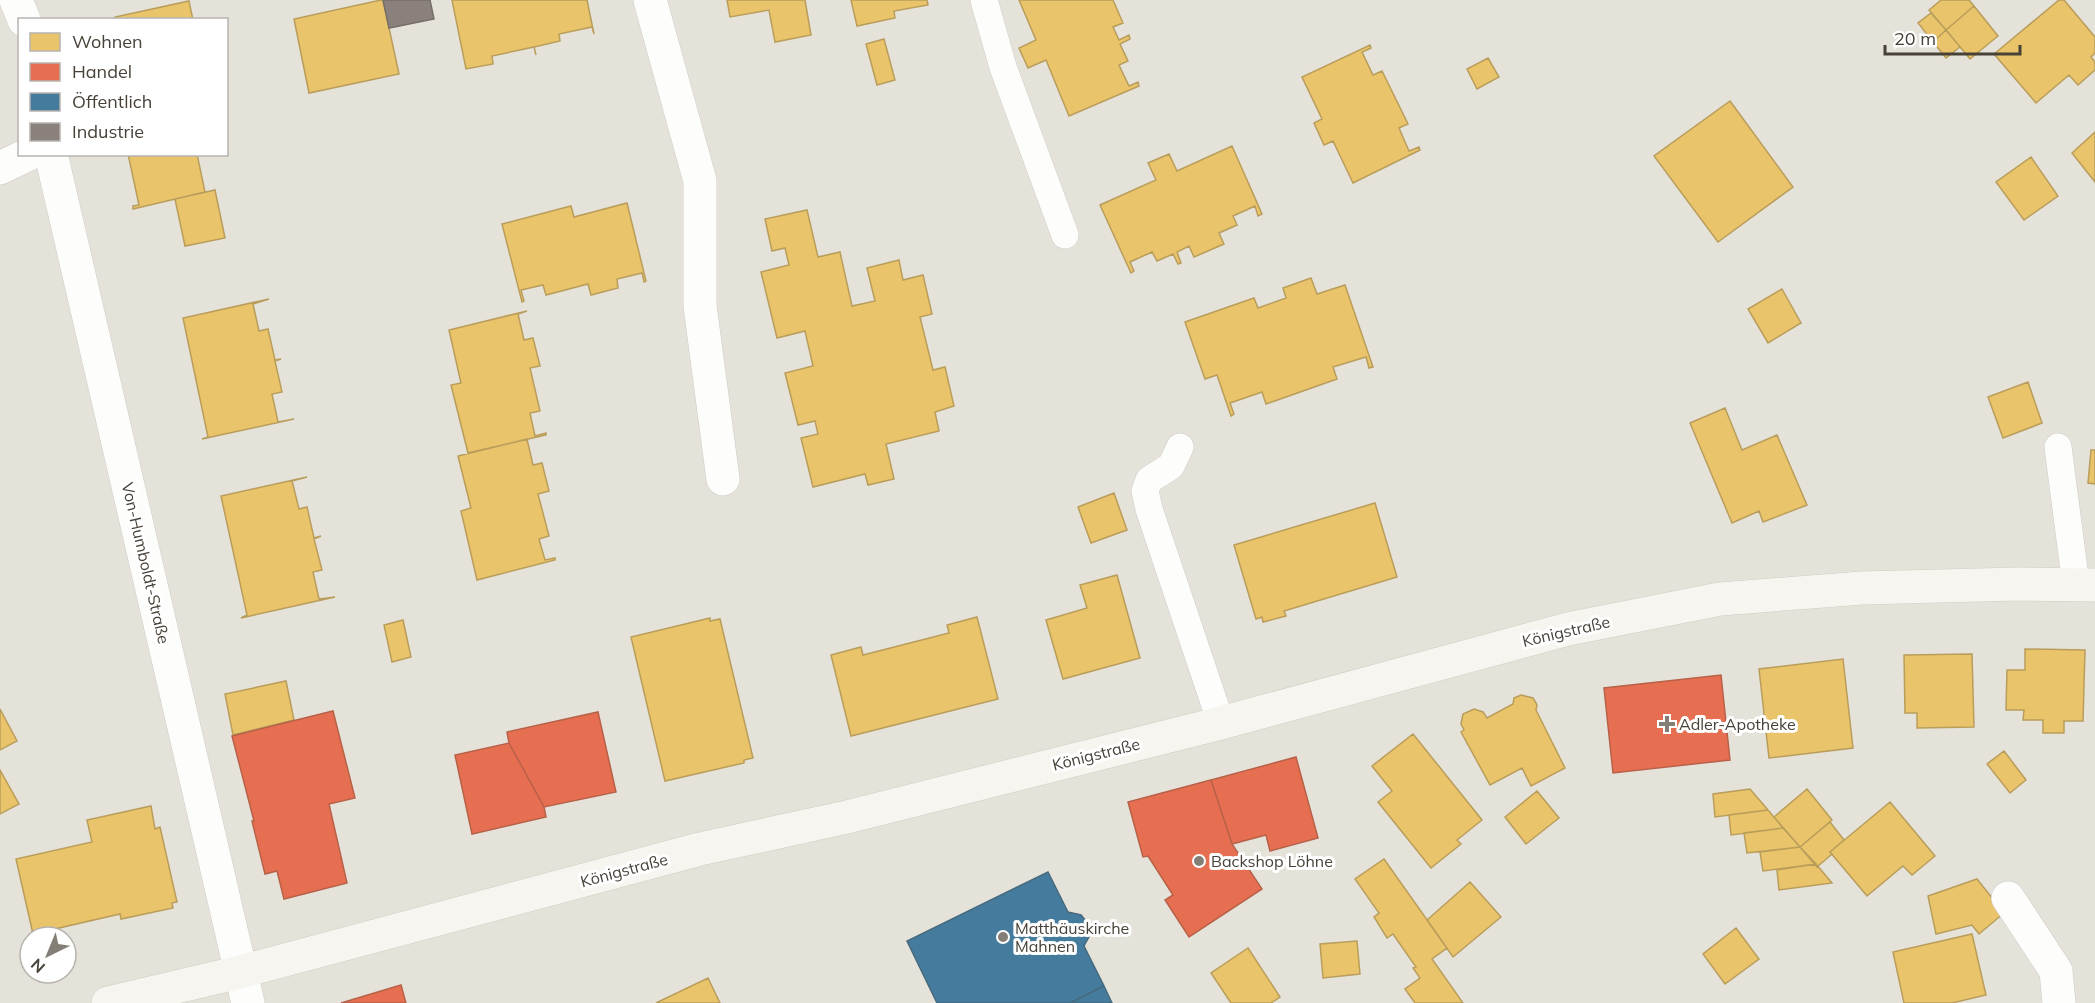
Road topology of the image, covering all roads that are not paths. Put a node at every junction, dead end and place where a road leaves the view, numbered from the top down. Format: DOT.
graph roads {
  1 [pos="16,0"];
  2 [pos="650,0"];
  3 [pos="984,0"];
  4 [pos="23,18"];
  5 [pos="25,156"];
  6 [pos="51,156"];
  7 [pos="0,168"];
  8 [pos="1065,236"];
  9 [pos="1180,447"];
  10 [pos="2058,447"];
  11 [pos="723,479"];
  12 [pos="2086,585"];
  13 [pos="1221,723"];
  14 [pos="2008,898"];
  15 [pos="244,988"];
  16 [pos="108,1003"];
  17 [pos="2059,1003"];
  1 -- 4 [label="street"];
  2 -- 11 [label="street"];
  3 -- 8 [label="lane"];
  5 -- 7 [label="street"];
  6 -- 15 [label="street, Von-Humboldt-Straße"];
  9 -- 13 [label="lane"];
  10 -- 12 [label="lane"];
  12 -- 13 [label="main road, Königstraße"];
  13 -- 15 [label="main road, Königstraße"];
  14 -- 17 [label="street"];
  15 -- 16 [label="main road, Königstraße"];
}
